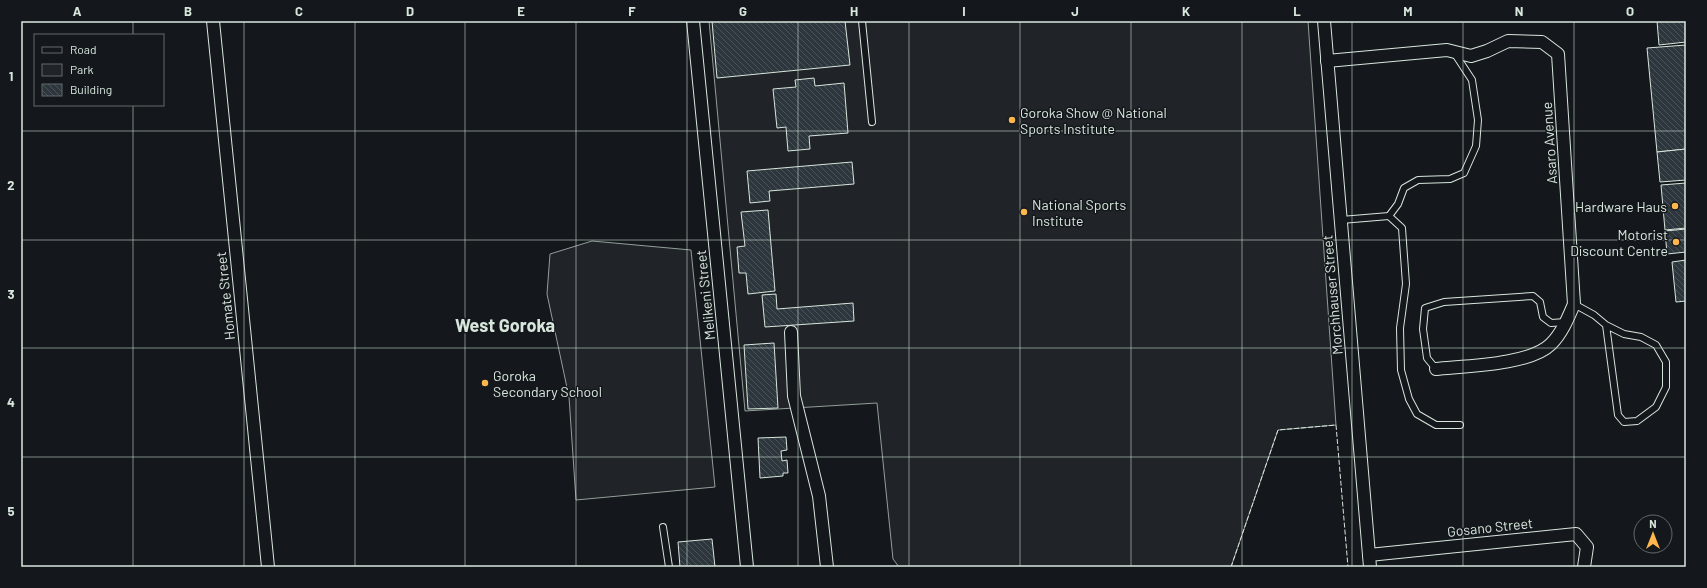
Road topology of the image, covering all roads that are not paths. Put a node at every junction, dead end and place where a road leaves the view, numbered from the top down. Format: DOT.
graph roads {
  1 [pos="213,21"];
  2 [pos="693,21"];
  3 [pos="862,21"];
  4 [pos="1324,21"];
  5 [pos="1327,21"];
  6 [pos="1447,50"];
  7 [pos="1327,61"];
  8 [pos="872,122"];
  9 [pos="1388,216"];
  10 [pos="1341,220"];
  11 [pos="1574,304"];
  12 [pos="1566,322"];
  13 [pos="1606,325"];
  14 [pos="791,332"];
  15 [pos="1436,368"];
  16 [pos="1460,425"];
  17 [pos="663,527"];
  18 [pos="1369,555"];
  19 [pos="268,567"];
  20 [pos="669,567"];
  21 [pos="747,567"];
  22 [pos="828,567"];
  23 [pos="1370,567"];
  24 [pos="1584,567"];
  1 -- 19 [label="street, Homate Street"];
  2 -- 21 [label="street, Melikeni Street"];
  3 -- 8 [label="lane"];
  4 -- 5 [label="street"];
  4 -- 7 [label="street, Morchhauser Street"];
  6 -- 7 [label="street, Asaro Avenue"];
  6 -- 9 [label="lane"];
  6 -- 11 [label="street, Asaro Avenue"];
  7 -- 10 [label="street, Morchhauser Street"];
  9 -- 10 [label="lane"];
  9 -- 16 [label="lane"];
  10 -- 18 [label="street, Morchhauser Street"];
  11 -- 12 [label="street, Asaro Avenue"];
  11 -- 13 [label="lane"];
  12 -- 15 [label="street, Asaro Avenue"];
  12 -- 15 [label="lane"];
  13 -- 13 [label="lane"];
  14 -- 22 [label="street"];
  17 -- 20 [label="lane"];
  18 -- 23 [label="street, Morchhauser Street"];
  18 -- 24 [label="street, Gosano Street"];
}
